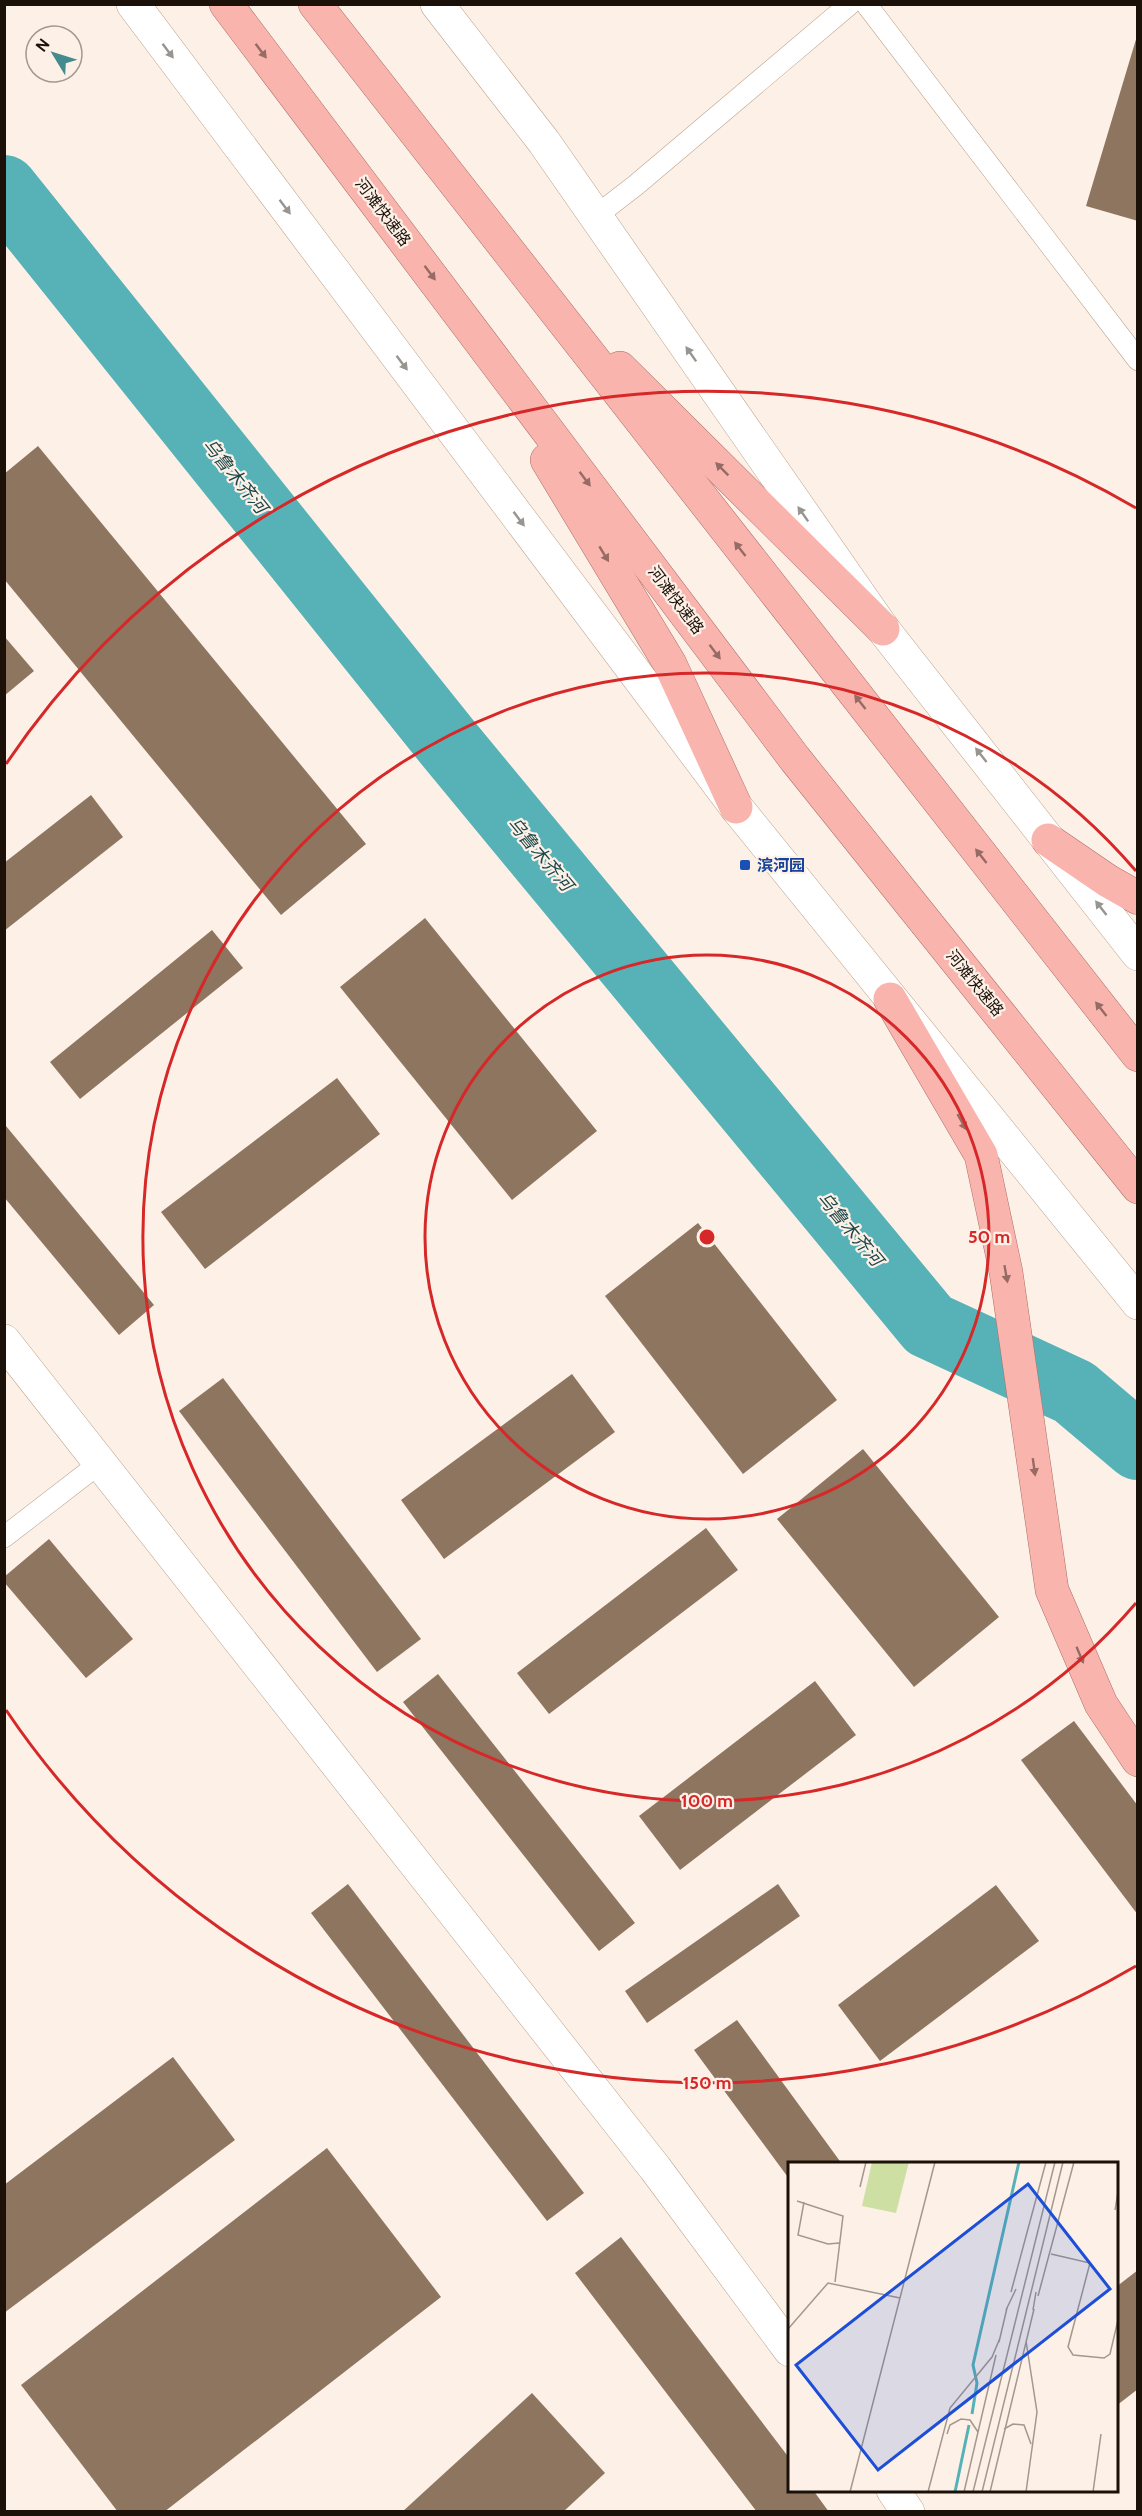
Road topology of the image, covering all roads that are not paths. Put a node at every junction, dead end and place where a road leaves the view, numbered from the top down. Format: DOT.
graph roads {
  1 [pos="133,4"];
  2 [pos="226,4"];
  3 [pos="315,4"];
  4 [pos="436,4"];
  5 [pos="849,4"];
  6 [pos="866,4"];
  7 [pos="596,216"];
  8 [pos="517,265"];
  9 [pos="455,306"];
  10 [pos="1137,360"];
  11 [pos="883,629"];
  12 [pos="736,807"];
  13 [pos="1048,840"];
  14 [pos="1137,898"];
  15 [pos="1137,954"];
  16 [pos="890,999"];
  17 [pos="1137,1055"];
  18 [pos="1137,1186"];
  19 [pos="1137,1303"];
  20 [pos="4,1341"];
  21 [pos="100,1463"];
  22 [pos="4,1537"];
  23 [pos="1137,1760"];
  24 [pos="788,2349"];
  25 [pos="894,2492"];
  26 [pos="908,2511"];
  1 -- 12 [label="street, one-way"];
  2 -- 9 [label="highway, 河滩快速路, one-way"];
  3 -- 8 [label="highway"];
  4 -- 7 [label="street"];
  5 -- 7 [label="lane"];
  6 -- 10 [label="lane"];
  11 -- 7 [label="street, one-way"];
  11 -- 8 [label="highway, one-way"];
  17 -- 8 [label="highway, one-way"];
  9 -- 12 [label="highway, one-way"];
  9 -- 18 [label="highway, 河滩快速路, one-way"];
  13 -- 11 [label="street, one-way"];
  12 -- 16 [label="street"];
  13 -- 14 [label="highway"];
  15 -- 13 [label="street, one-way"];
  16 -- 19 [label="street"];
  16 -- 23 [label="highway, one-way"];
  20 -- 21 [label="street"];
  21 -- 22 [label="lane"];
  21 -- 24 [label="street"];
  25 -- 26 [label="street"];
}
